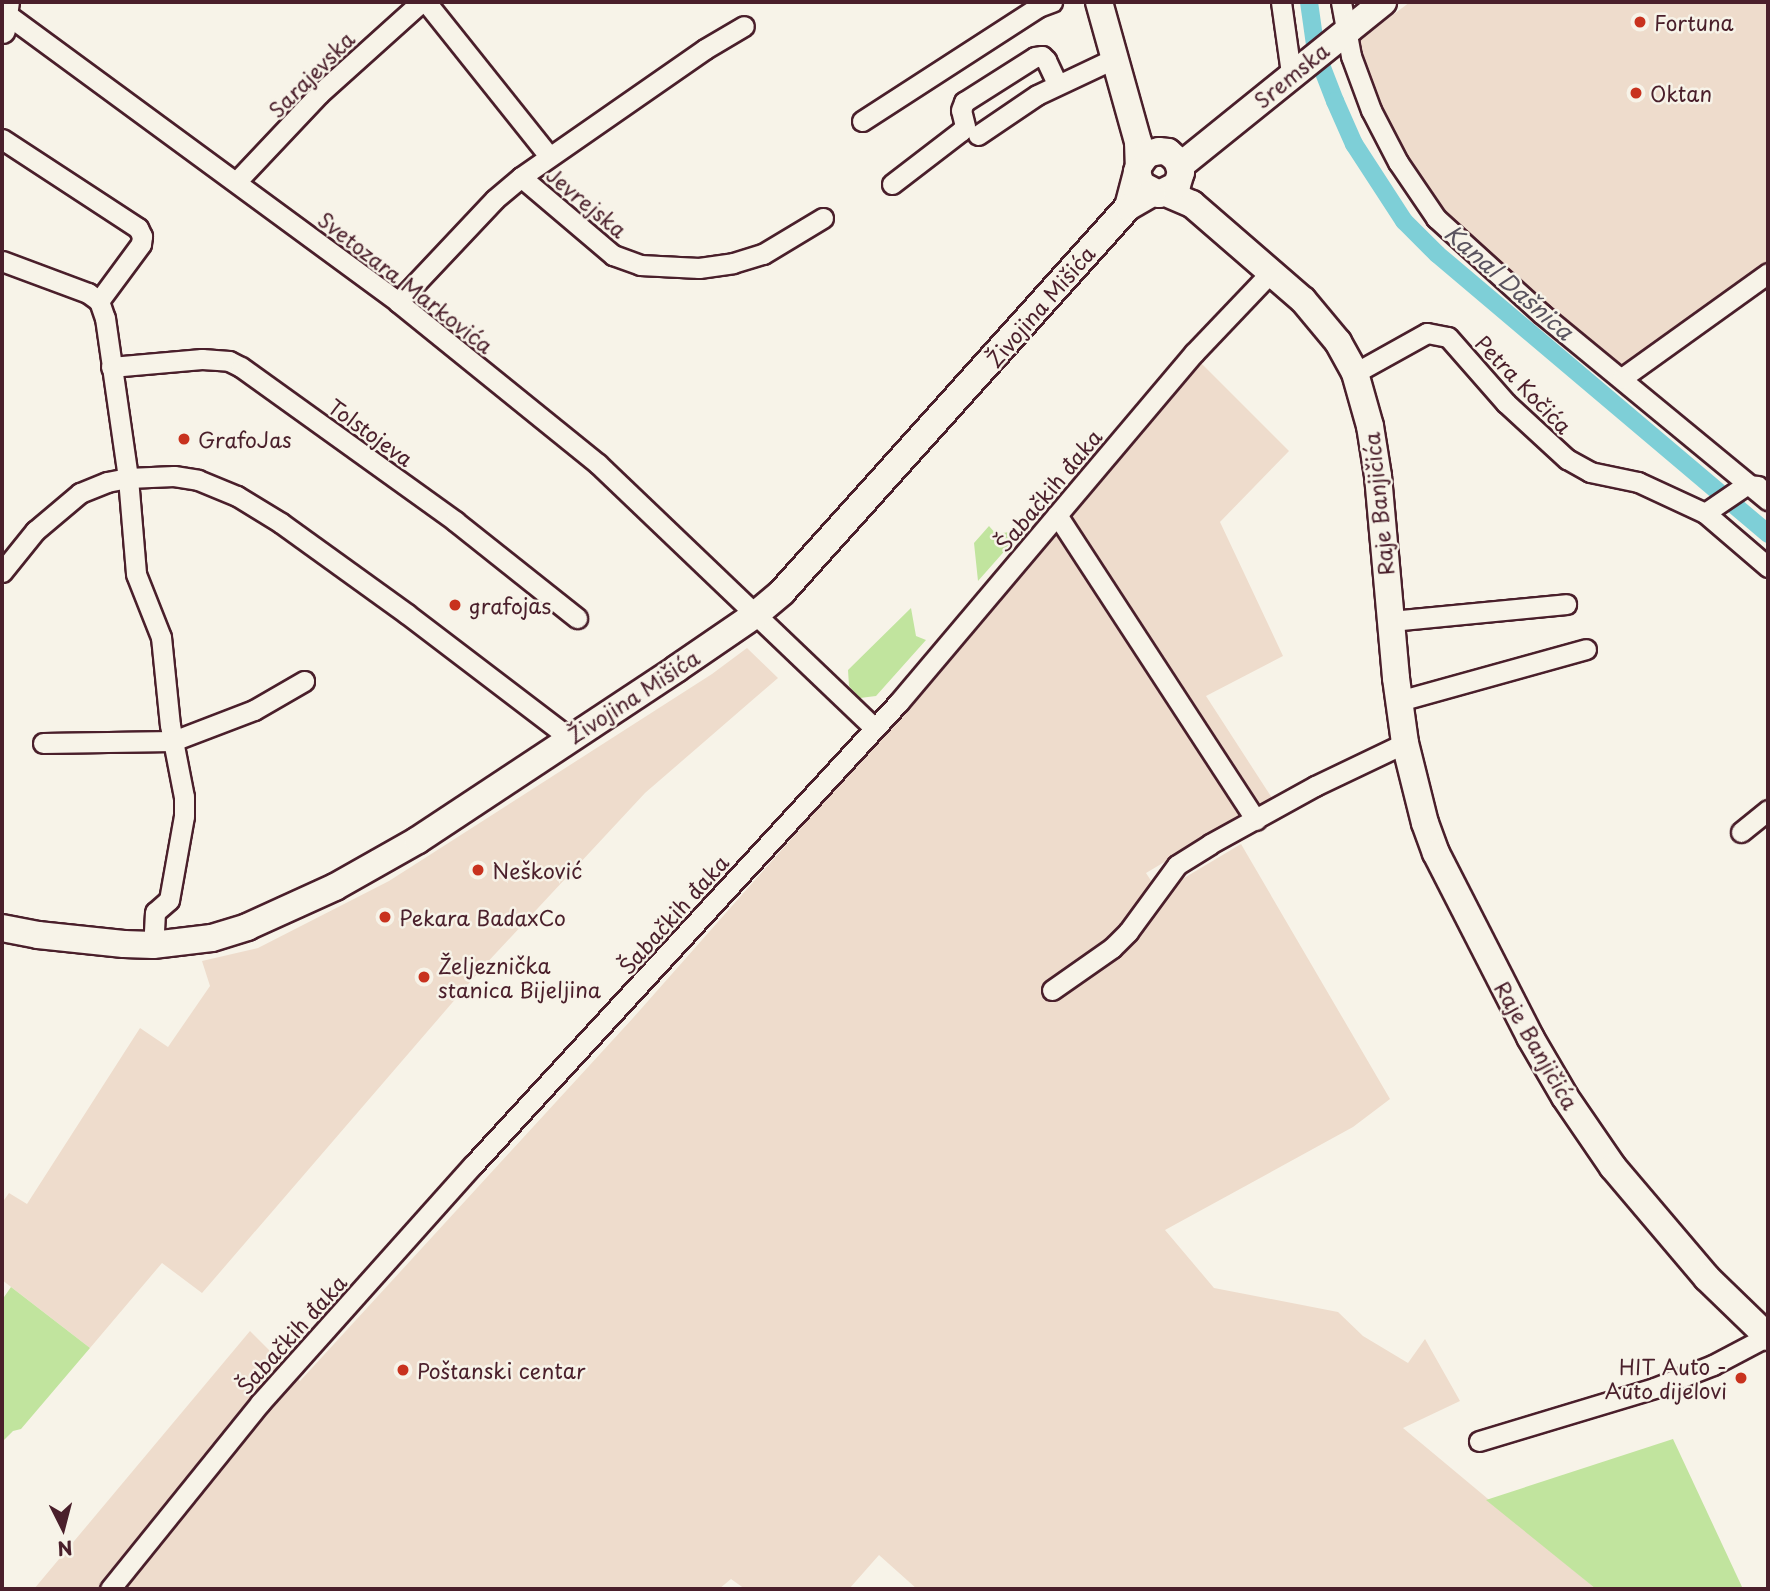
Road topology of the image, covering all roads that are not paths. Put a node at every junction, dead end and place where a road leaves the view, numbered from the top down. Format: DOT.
graph roads {
  1 [pos="421,2"];
  2 [pos="426,2"];
  3 [pos="1052,2"];
  4 [pos="1099,2"];
  5 [pos="1281,2"];
  6 [pos="1341,2"];
  7 [pos="1383,2"];
  8 [pos="4,15"];
  9 [pos="744,26"];
  10 [pos="1348,30"];
  11 [pos="1113,59"];
  12 [pos="1297,69"];
  13 [pos="1057,84"];
  14 [pos="862,121"];
  15 [pos="978,135"];
  16 [pos="2,139"];
  17 [pos="549,156"];
  18 [pos="1158,167"];
  19 [pos="521,177"];
  20 [pos="237,181"];
  21 [pos="892,184"];
  22 [pos="823,218"];
  23 [pos="2,261"];
  24 [pos="1272,271"];
  25 [pos="1768,273"];
  26 [pos="99,301"];
  27 [pos="398,302"];
  28 [pos="111,367"];
  29 [pos="1355,373"];
  30 [pos="1622,378"];
  31 [pos="128,478"];
  32 [pos="1768,486"];
  33 [pos="1742,489"];
  34 [pos="1768,500"];
  35 [pos="1710,510"];
  36 [pos="1057,515"];
  37 [pos="1768,567"];
  38 [pos="2,572"];
  39 [pos="1566,604"];
  40 [pos="755,615"];
  41 [pos="577,618"];
  42 [pos="1391,621"];
  43 [pos="1586,649"];
  44 [pos="304,681"];
  45 [pos="1399,702"];
  46 [pos="874,728"];
  47 [pos="570,738"];
  48 [pos="173,741"];
  49 [pos="43,743"];
  50 [pos="1405,743"];
  51 [pos="1768,810"];
  52 [pos="1255,820"];
  53 [pos="1741,832"];
  54 [pos="2,928"];
  55 [pos="153,945"];
  56 [pos="1052,990"];
  57 [pos="1768,1337"];
  58 [pos="1479,1441"];
  59 [pos="110,1589"];
  1 -- 20 [label="street, Sarajevska"];
  2 -- 17 [label="street"];
  3 -- 14 [label="street"];
  4 -- 11 [label="main road"];
  5 -- 12 [label="street"];
  6 -- 10 [label="street"];
  7 -- 10 [label="main road, Sremska"];
  8 -- 20 [label="street, Svetozara Markovića"];
  9 -- 17 [label="street, Jevrejska"];
  10 -- 12 [label="main road, Sremska"];
  10 -- 30 [label="street"];
  11 -- 13 [label="street"];
  11 -- 18 [label="main road"];
  12 -- 18 [label="main road, Sremska"];
  13 -- 15 [label="street"];
  13 -- 21 [label="street"];
  16 -- 26 [label="street"];
  17 -- 19 [label="street, Jevrejska"];
  18 -- 24 [label="main road, Raje Banjičića"];
  18 -- 40 [label="main road, Živojina Mišića"];
  19 -- 22 [label="street, Jevrejska"];
  19 -- 27 [label="street, Jevrejska"];
  20 -- 27 [label="street, Svetozara Markovića"];
  23 -- 26 [label="street"];
  24 -- 29 [label="main road, Raje Banjičića"];
  24 -- 36 [label="street, Šabačkih đaka"];
  25 -- 30 [label="street"];
  26 -- 28 [label="street"];
  27 -- 40 [label="street, Svetozara Markovića"];
  28 -- 31 [label="street"];
  28 -- 41 [label="street, Tolstojeva"];
  29 -- 35 [label="street, Petra Kočića"];
  29 -- 42 [label="main road, Raje Banjičića"];
  30 -- 33 [label="street"];
  31 -- 38 [label="street"];
  31 -- 47 [label="street"];
  31 -- 48 [label="street"];
  32 -- 33 [label="street"];
  33 -- 34 [label="street"];
  33 -- 35 [label="street"];
  35 -- 37 [label="street, Petra Kočića"];
  36 -- 46 [label="street, Šabačkih đaka"];
  36 -- 52 [label="street"];
  39 -- 42 [label="street"];
  40 -- 46 [label="street, Svetozara Markovića"];
  40 -- 47 [label="main road, Živojina Mišića"];
  42 -- 45 [label="main road, Raje Banjičića"];
  43 -- 45 [label="street"];
  44 -- 48 [label="street"];
  45 -- 50 [label="main road, Raje Banjičića"];
  46 -- 59 [label="street, Šabačkih đaka"];
  47 -- 55 [label="main road, Živojina Mišića"];
  48 -- 49 [label="street"];
  48 -- 55 [label="street"];
  50 -- 52 [label="street"];
  50 -- 57 [label="main road, Raje Banjičića"];
  51 -- 53 [label="street"];
  52 -- 56 [label="street"];
  54 -- 55 [label="main road, Živojina Mišića"];
  57 -- 58 [label="street, Raje Banjičića"];
}
